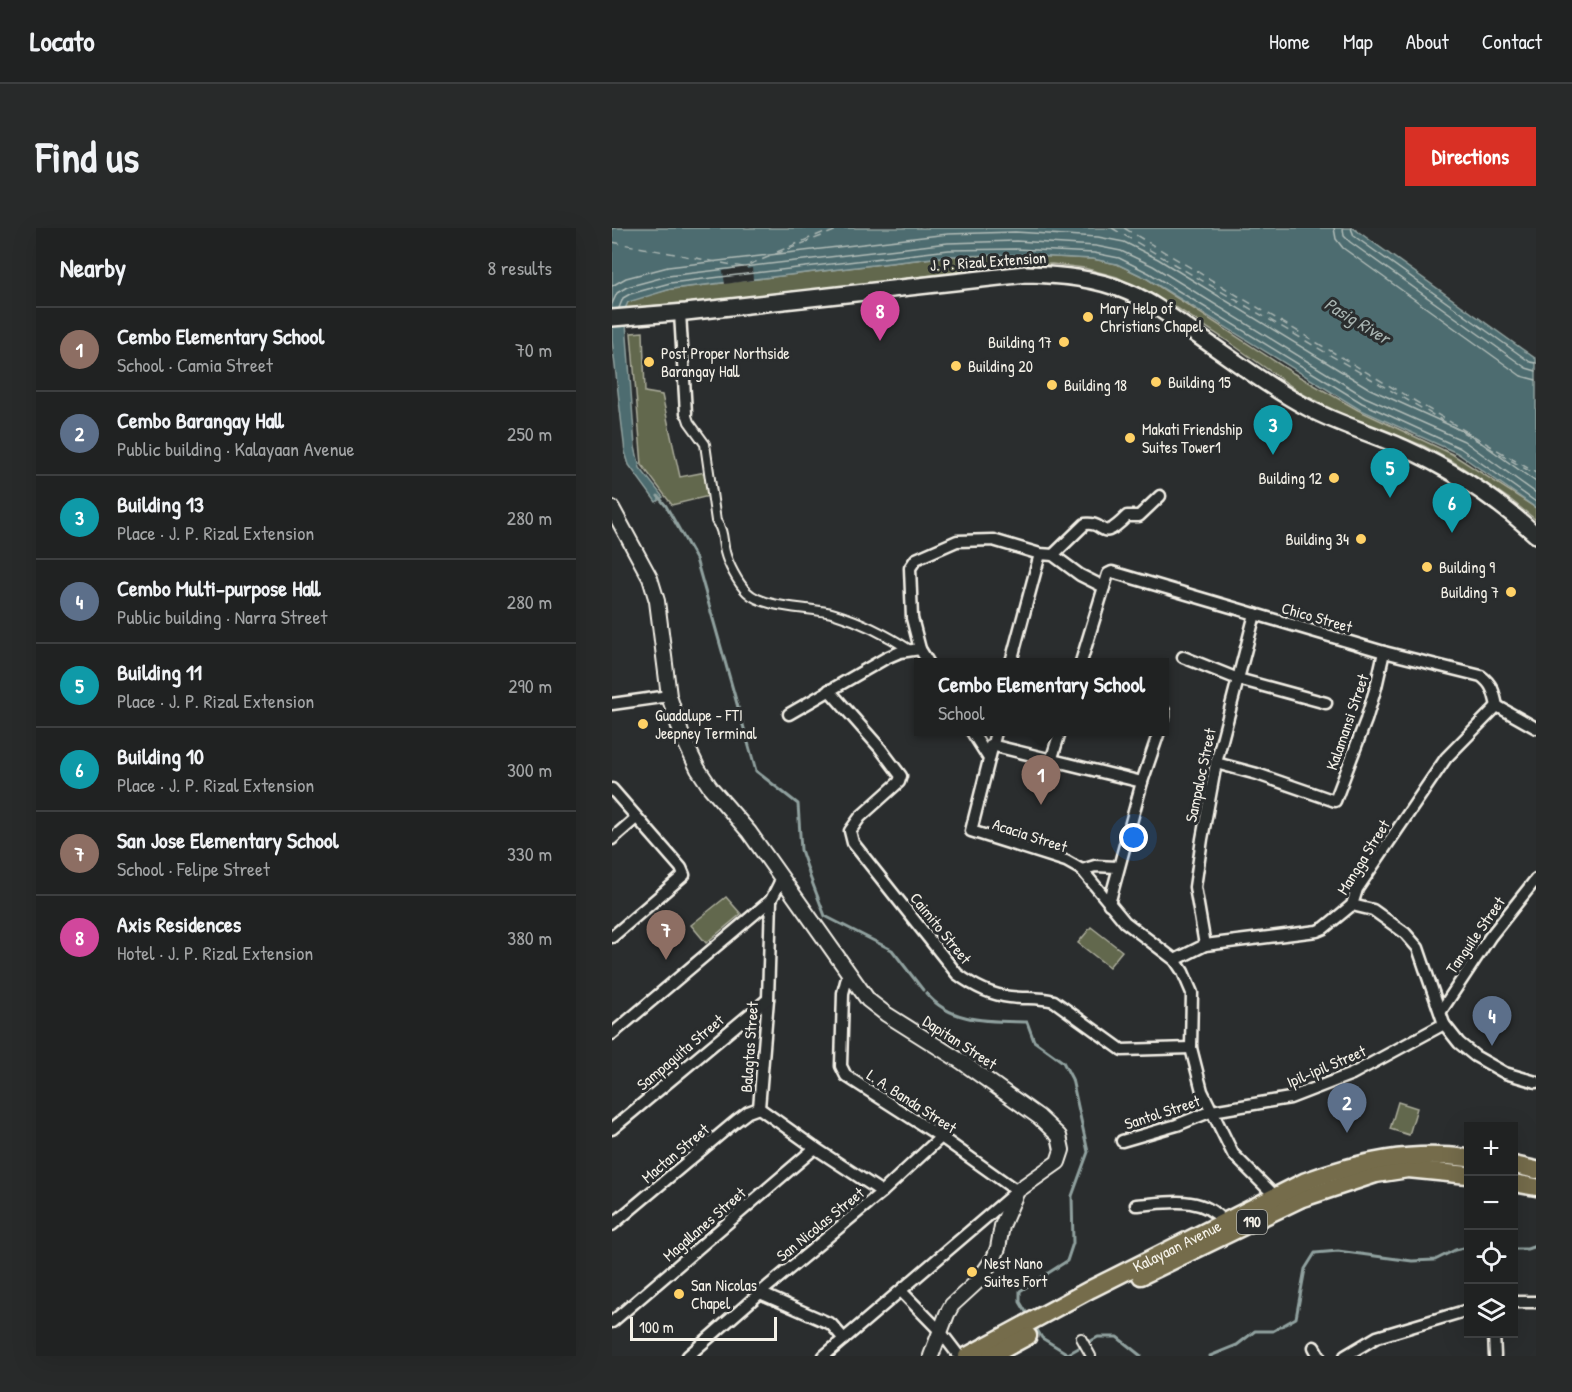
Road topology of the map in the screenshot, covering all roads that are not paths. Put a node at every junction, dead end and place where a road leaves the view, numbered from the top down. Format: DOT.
graph roads {
  1 [pos="680,313"];
  2 [pos="619,317"];
  3 [pos="686,413"];
  4 [pos="1160,496"];
  5 [pos="612,508"];
  6 [pos="1536,535"];
  7 [pos="1040,554"];
  8 [pos="1053,555"];
  9 [pos="1104,587"];
  10 [pos="1255,614"];
  11 [pos="915,649"];
  12 [pos="1384,652"];
  13 [pos="1183,657"];
  14 [pos="923,658"];
  15 [pos="1012,658"];
  16 [pos="1083,658"];
  17 [pos="1238,679"];
  18 [pos="829,690"];
  19 [pos="669,696"];
  20 [pos="1326,703"];
  21 [pos="612,704"];
  22 [pos="1497,706"];
  23 [pos="789,714"];
  24 [pos="1536,728"];
  25 [pos="974,736"];
  26 [pos="994,736"];
  27 [pos="1059,736"];
  28 [pos="1158,736"];
  29 [pos="991,745"];
  30 [pos="988,758"];
  31 [pos="1051,761"];
  32 [pos="1216,763"];
  33 [pos="1142,782"];
  34 [pos="612,789"];
  35 [pos="636,818"];
  36 [pos="612,839"];
  37 [pos="1118,867"];
  38 [pos="1082,870"];
  39 [pos="782,878"];
  40 [pos="1536,879"];
  41 [pos="771,900"];
  42 [pos="1109,904"];
  43 [pos="1352,905"];
  44 [pos="612,937"];
  45 [pos="1205,945"];
  46 [pos="1175,960"];
  47 [pos="848,974"];
  48 [pos="768,999"];
  49 [pos="1441,1011"];
  50 [pos="1444,1024"];
  51 [pos="612,1034"];
  52 [pos="1191,1048"];
  53 [pos="1536,1082"];
  54 [pos="759,1108"];
  55 [pos="1212,1111"];
  56 [pos="612,1129"];
  57 [pos="941,1137"];
  58 [pos="1122,1141"];
  59 [pos="815,1148"];
  60 [pos="1464,1158"];
  61 [pos="1518,1166"];
  62 [pos="1536,1170"];
  63 [pos="1464,1175"];
  64 [pos="1518,1184"];
  65 [pos="1536,1187"];
  66 [pos="1017,1191"];
  67 [pos="882,1192"];
  68 [pos="1275,1196"];
  69 [pos="1136,1205"];
  70 [pos="1222,1221"];
  71 [pos="612,1225"];
  72 [pos="901,1291"];
  73 [pos="760,1293"];
  74 [pos="1518,1302"];
  75 [pos="1536,1302"];
  76 [pos="1464,1311"];
  77 [pos="1047,1319"];
  78 [pos="612,1322"];
  79 [pos="940,1332"];
  80 [pos="1019,1334"];
  81 [pos="1494,1338"];
  82 [pos="1081,1339"];
  83 [pos="844,1340"];
  84 [pos="1089,1353"];
  85 [pos="688,1356"];
  86 [pos="824,1356"];
  87 [pos="931,1356"];
  88 [pos="959,1356"];
  89 [pos="967,1356"];
  90 [pos="991,1356"];
  91 [pos="1345,1356"];
  92 [pos="1495,1356"];
  1 -- 2 [label="main road, J. P. Rizal Extension"];
  1 -- 3 [label="street"];
  1 -- 6 [label="main road, J. P. Rizal Extension"];
  3 -- 11 [label="street"];
  4 -- 8 [label="street"];
  5 -- 19 [label="street, Dapitan Street"];
  7 -- 8 [label="street"];
  7 -- 11 [label="street"];
  7 -- 15 [label="street"];
  8 -- 9 [label="street"];
  9 -- 10 [label="street, Chico Street"];
  9 -- 16 [label="street"];
  10 -- 12 [label="street, Chico Street"];
  10 -- 17 [label="street, Sampaloc Street"];
  11 -- 14 [label="street"];
  11 -- 18 [label="street"];
  12 -- 22 [label="street, Chico Street"];
  12 -- 32 [label="street, Kalamansi Street"];
  13 -- 17 [label="street"];
  17 -- 20 [label="street"];
  17 -- 32 [label="street, Sampaloc Street"];
  18 -- 23 [label="street"];
  18 -- 52 [label="street, Caimito Street"];
  19 -- 21 [label="street"];
  19 -- 39 [label="street, Dapitan Street"];
  22 -- 24 [label="street"];
  22 -- 43 [label="street, Mangga Street"];
  25 -- 30 [label="street"];
  26 -- 29 [label="street"];
  27 -- 31 [label="street"];
  28 -- 33 [label="street"];
  29 -- 30 [label="street"];
  29 -- 31 [label="street"];
  30 -- 38 [label="street, Acacia Street"];
  31 -- 33 [label="street"];
  32 -- 45 [label="street, Sampaloc Street"];
  33 -- 37 [label="street"];
  34 -- 35 [label="street"];
  35 -- 36 [label="street"];
  35 -- 44 [label="street"];
  37 -- 38 [label="street"];
  37 -- 42 [label="street"];
  38 -- 42 [label="street, Acacia Street"];
  39 -- 41 [label="street, Balagtas Street"];
  39 -- 47 [label="street, Dapitan Street"];
  40 -- 49 [label="street, Tanguile Street"];
  41 -- 48 [label="street, Balagtas Street"];
  41 -- 51 [label="street"];
  42 -- 46 [label="street, Acacia Street"];
  43 -- 45 [label="street, Mangga Street"];
  43 -- 49 [label="street"];
  45 -- 46 [label="street, Mangga Street"];
  46 -- 52 [label="street, Acacia Street"];
  47 -- 57 [label="street, L. A. Banda Street"];
  47 -- 66 [label="street, Dapitan Street"];
  48 -- 54 [label="street, Balagtas Street"];
  48 -- 56 [label="street, Sampaguita Street"];
  49 -- 50 [label="street"];
  50 -- 53 [label="street"];
  50 -- 55 [label="street, Ipil-ipil Street"];
  52 -- 55 [label="street, Acacia Street"];
  54 -- 59 [label="street, Balagtas Street"];
  54 -- 71 [label="street, Mactan Street"];
  55 -- 58 [label="street, Santol Street"];
  55 -- 68 [label="street, Acacia Street"];
  57 -- 66 [label="street, L. A. Banda Street"];
  57 -- 67 [label="street, San Nicolas Street"];
  59 -- 67 [label="street, Balagtas Street"];
  59 -- 78 [label="street, Magallanes Street"];
  60 -- 68 [label="main road, Kalayaan Avenue / 190"];
  61 -- 62 [label="main road"];
  63 -- 77 [label="main road, Kalayaan Avenue / 190"];
  64 -- 65 [label="main road"];
  66 -- 72 [label="street, Dapitan Street"];
  66 -- 79 [label="street"];
  67 -- 73 [label="street, San Nicolas Street"];
  68 -- 70 [label="main road, Kalayaan Avenue / 190"];
  69 -- 70 [label="street"];
  70 -- 77 [label="main road, Kalayaan Avenue / 190"];
  72 -- 79 [label="street"];
  72 -- 83 [label="street, Dapitan Street"];
  73 -- 83 [label="street"];
  73 -- 85 [label="street, San Nicolas Street"];
  74 -- 75 [label="street"];
  76 -- 91 [label="street"];
  77 -- 80 [label="main road, Kalayaan Avenue / 190"];
  79 -- 87 [label="street"];
  79 -- 88 [label="street"];
  80 -- 89 [label="main road, Kalayaan Avenue / 190"];
  80 -- 90 [label="main road, Kalayaan Avenue / 190"];
  81 -- 92 [label="street"];
  82 -- 84 [label="street"];
  83 -- 86 [label="street, Dapitan Street"];
}
